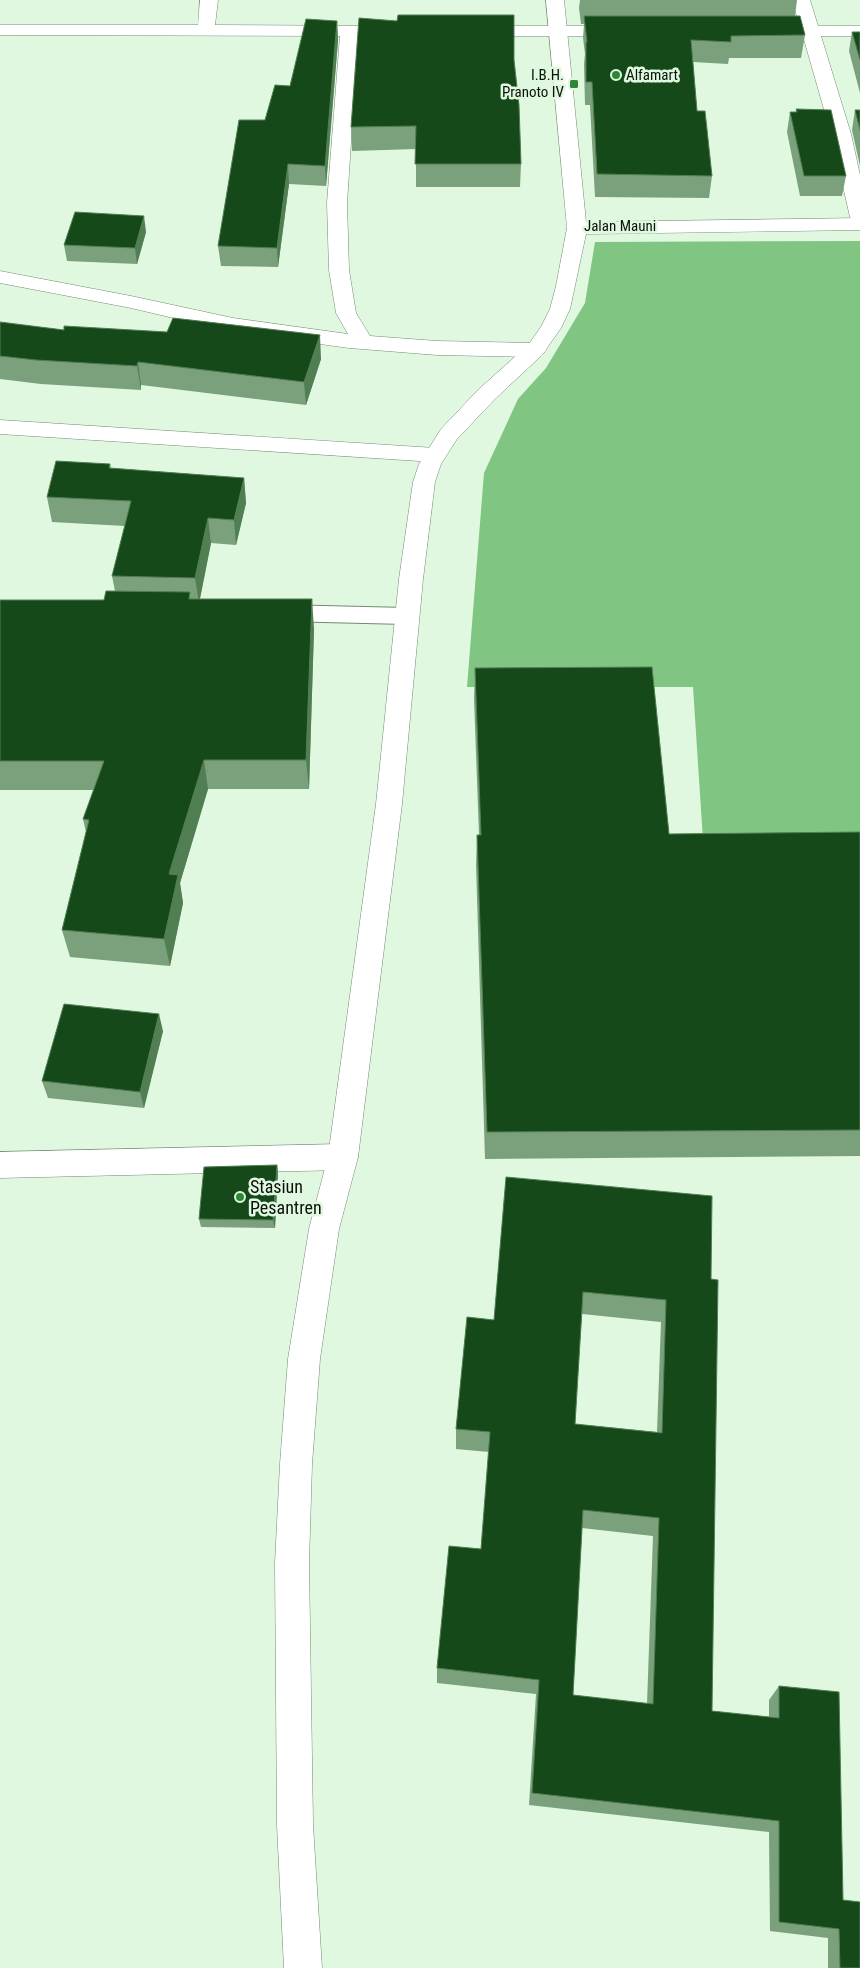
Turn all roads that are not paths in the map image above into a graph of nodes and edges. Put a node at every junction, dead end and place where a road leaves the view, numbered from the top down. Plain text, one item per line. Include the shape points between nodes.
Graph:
1 (209, 0) edge
2 (555, 0) edge
3 (801, 0) edge
4 (0, 30) edge
5 (206, 30) junction
6 (559, 30) junction
7 (349, 31) junction
8 (411, 31) edge
9 (458, 31) edge
10 (642, 31) edge
11 (752, 31) edge
12 (812, 31) junction
13 (860, 31) edge
14 (860, 217) edge
15 (860, 224) edge
16 (577, 228) junction
17 (0, 277) edge
18 (362, 341) junction
19 (535, 350) junction
20 (0, 427) edge
21 (435, 455) junction
22 (264, 613) edge
23 (407, 616) junction
24 (343, 1157) junction
25 (0, 1165) edge
26 (303, 1968) edge

1 - 5 street
2 - 6 street, Jalan Mauni
3 - 12 street
4 - 5 street
5 - 7 street
6 - 9 street
6 - 10 street
6 - 16 street, Jalan Mauni
7 - 8 street
7 - 18 street via 337,203 339,270 346,313
11 - 12 street
12 - 13 street
12 - 14 street
15 - 16 street, Jalan Mauni
16 - 19 street via 560,309
17 - 18 street via 233,325
18 - 19 street via 437,348
19 - 21 street via 486,394
20 - 21 street
21 - 23 street via 424,482
22 - 23 lane
23 - 24 street via 389,804
24 - 25 street
24 - 26 street via 324,1229 313,1294 296,1464 292,1563 295,1824

